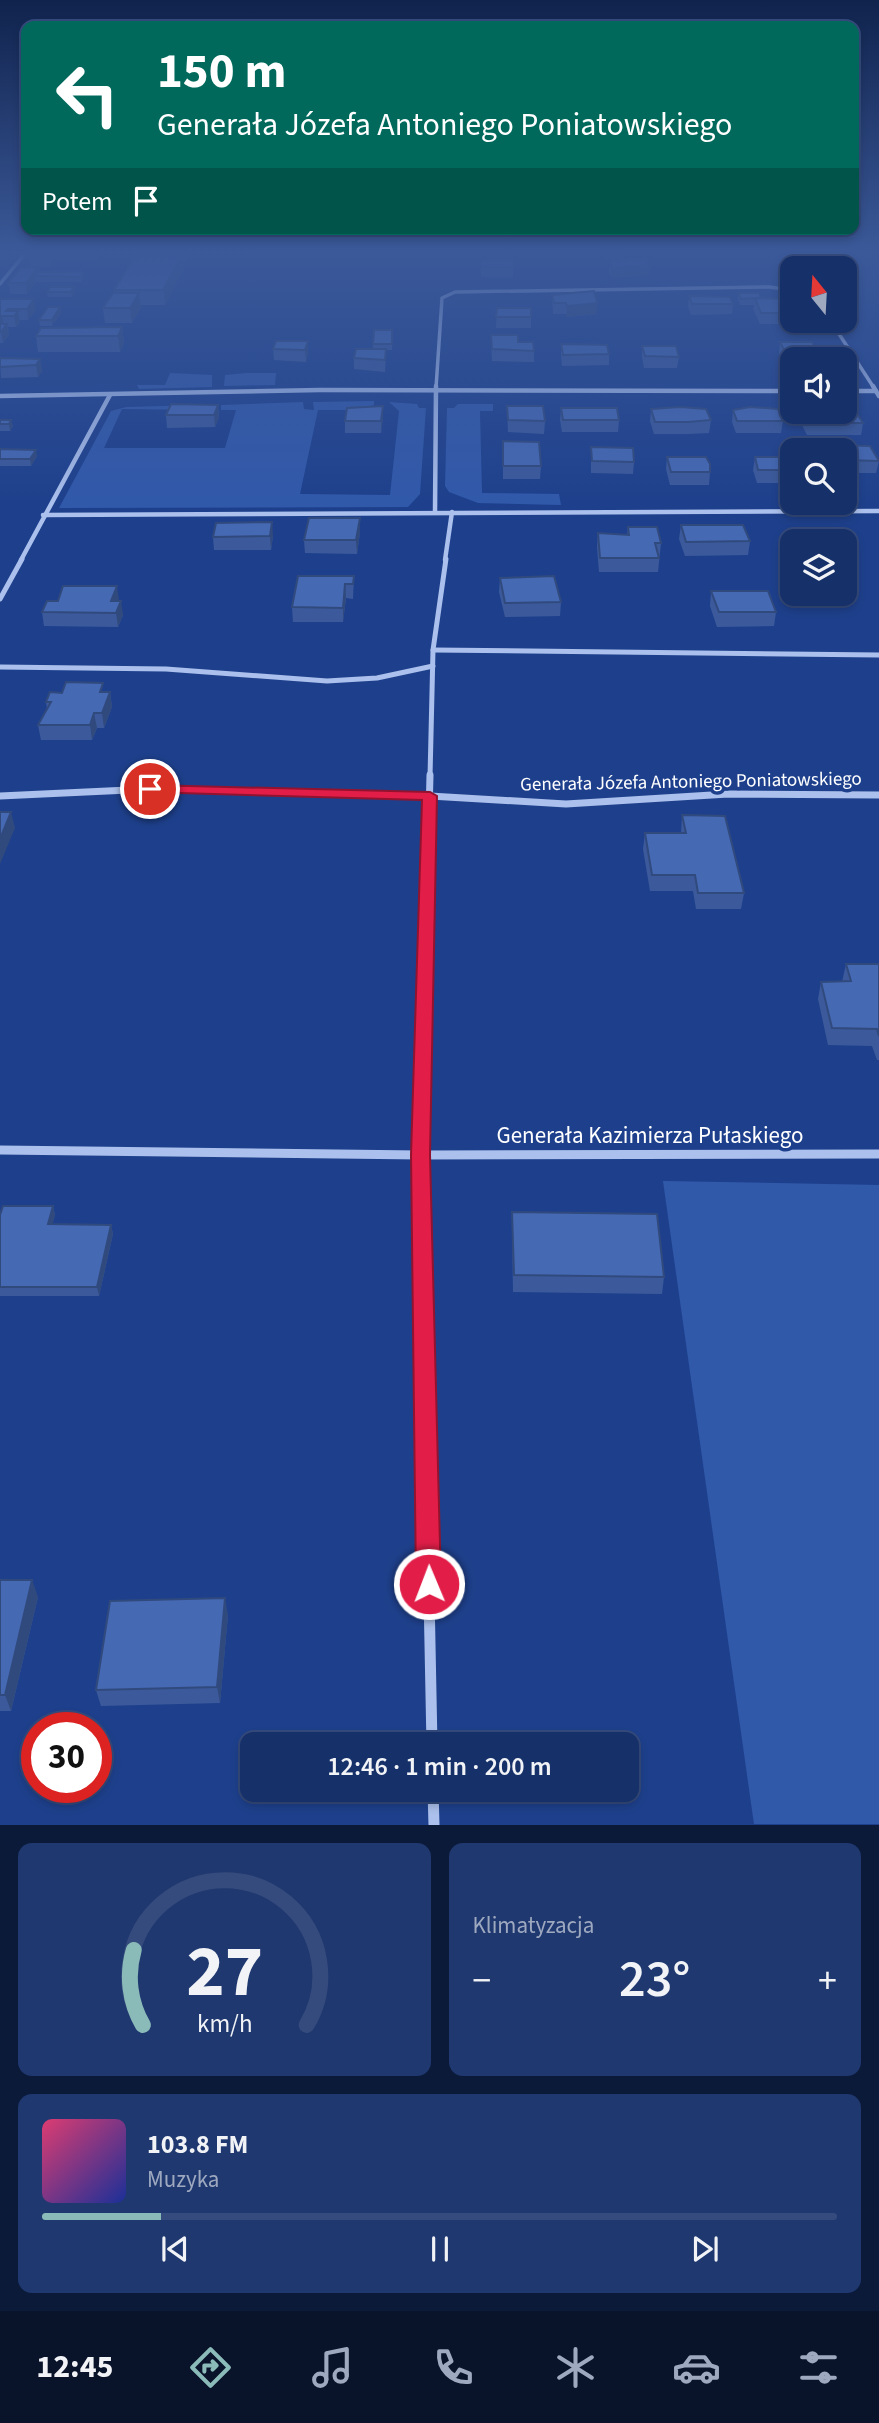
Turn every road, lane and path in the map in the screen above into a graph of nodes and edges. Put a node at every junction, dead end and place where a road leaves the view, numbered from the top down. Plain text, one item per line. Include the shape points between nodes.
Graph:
1 (439, 335) edge
2 (840, 335) edge
3 (437, 390) junction
4 (780, 391) edge
5 (857, 392) edge
6 (878, 393) edge
7 (110, 395) junction
8 (0, 396) edge
9 (879, 511) edge
10 (435, 512) junction
11 (452, 512) junction
12 (43, 515) junction
13 (0, 598) edge
14 (433, 650) junction
15 (879, 655) edge
16 (433, 666) junction
17 (0, 667) edge
18 (879, 795) edge
19 (0, 796) edge
20 (430, 796) junction
21 (0, 1150) edge
22 (879, 1154) edge
23 (420, 1155) junction
24 (432, 1732) edge
25 (433, 1802) edge
26 (434, 1825) edge

1 - 3 street
2 - 6 street
3 - 4 street
3 - 7 street
3 - 10 street
5 - 6 street
7 - 8 street
7 - 12 street
9 - 11 street
10 - 11 street
10 - 12 street
11 - 14 street
12 - 13 street
14 - 15 street
14 - 16 street
16 - 17 street via 377,678 327,681 166,669
16 - 20 street
18 - 20 street, Generała Józefa Antoniego Poniatowskiego via 728,794 566,803
19 - 20 street, Generała Józefa Antoniego Poniatowskiego via 150,789
20 - 23 street
21 - 23 street, Generała Kazimierza Pułaskiego
22 - 23 street, Generała Kazimierza Pułaskiego
23 - 24 street
25 - 26 street

